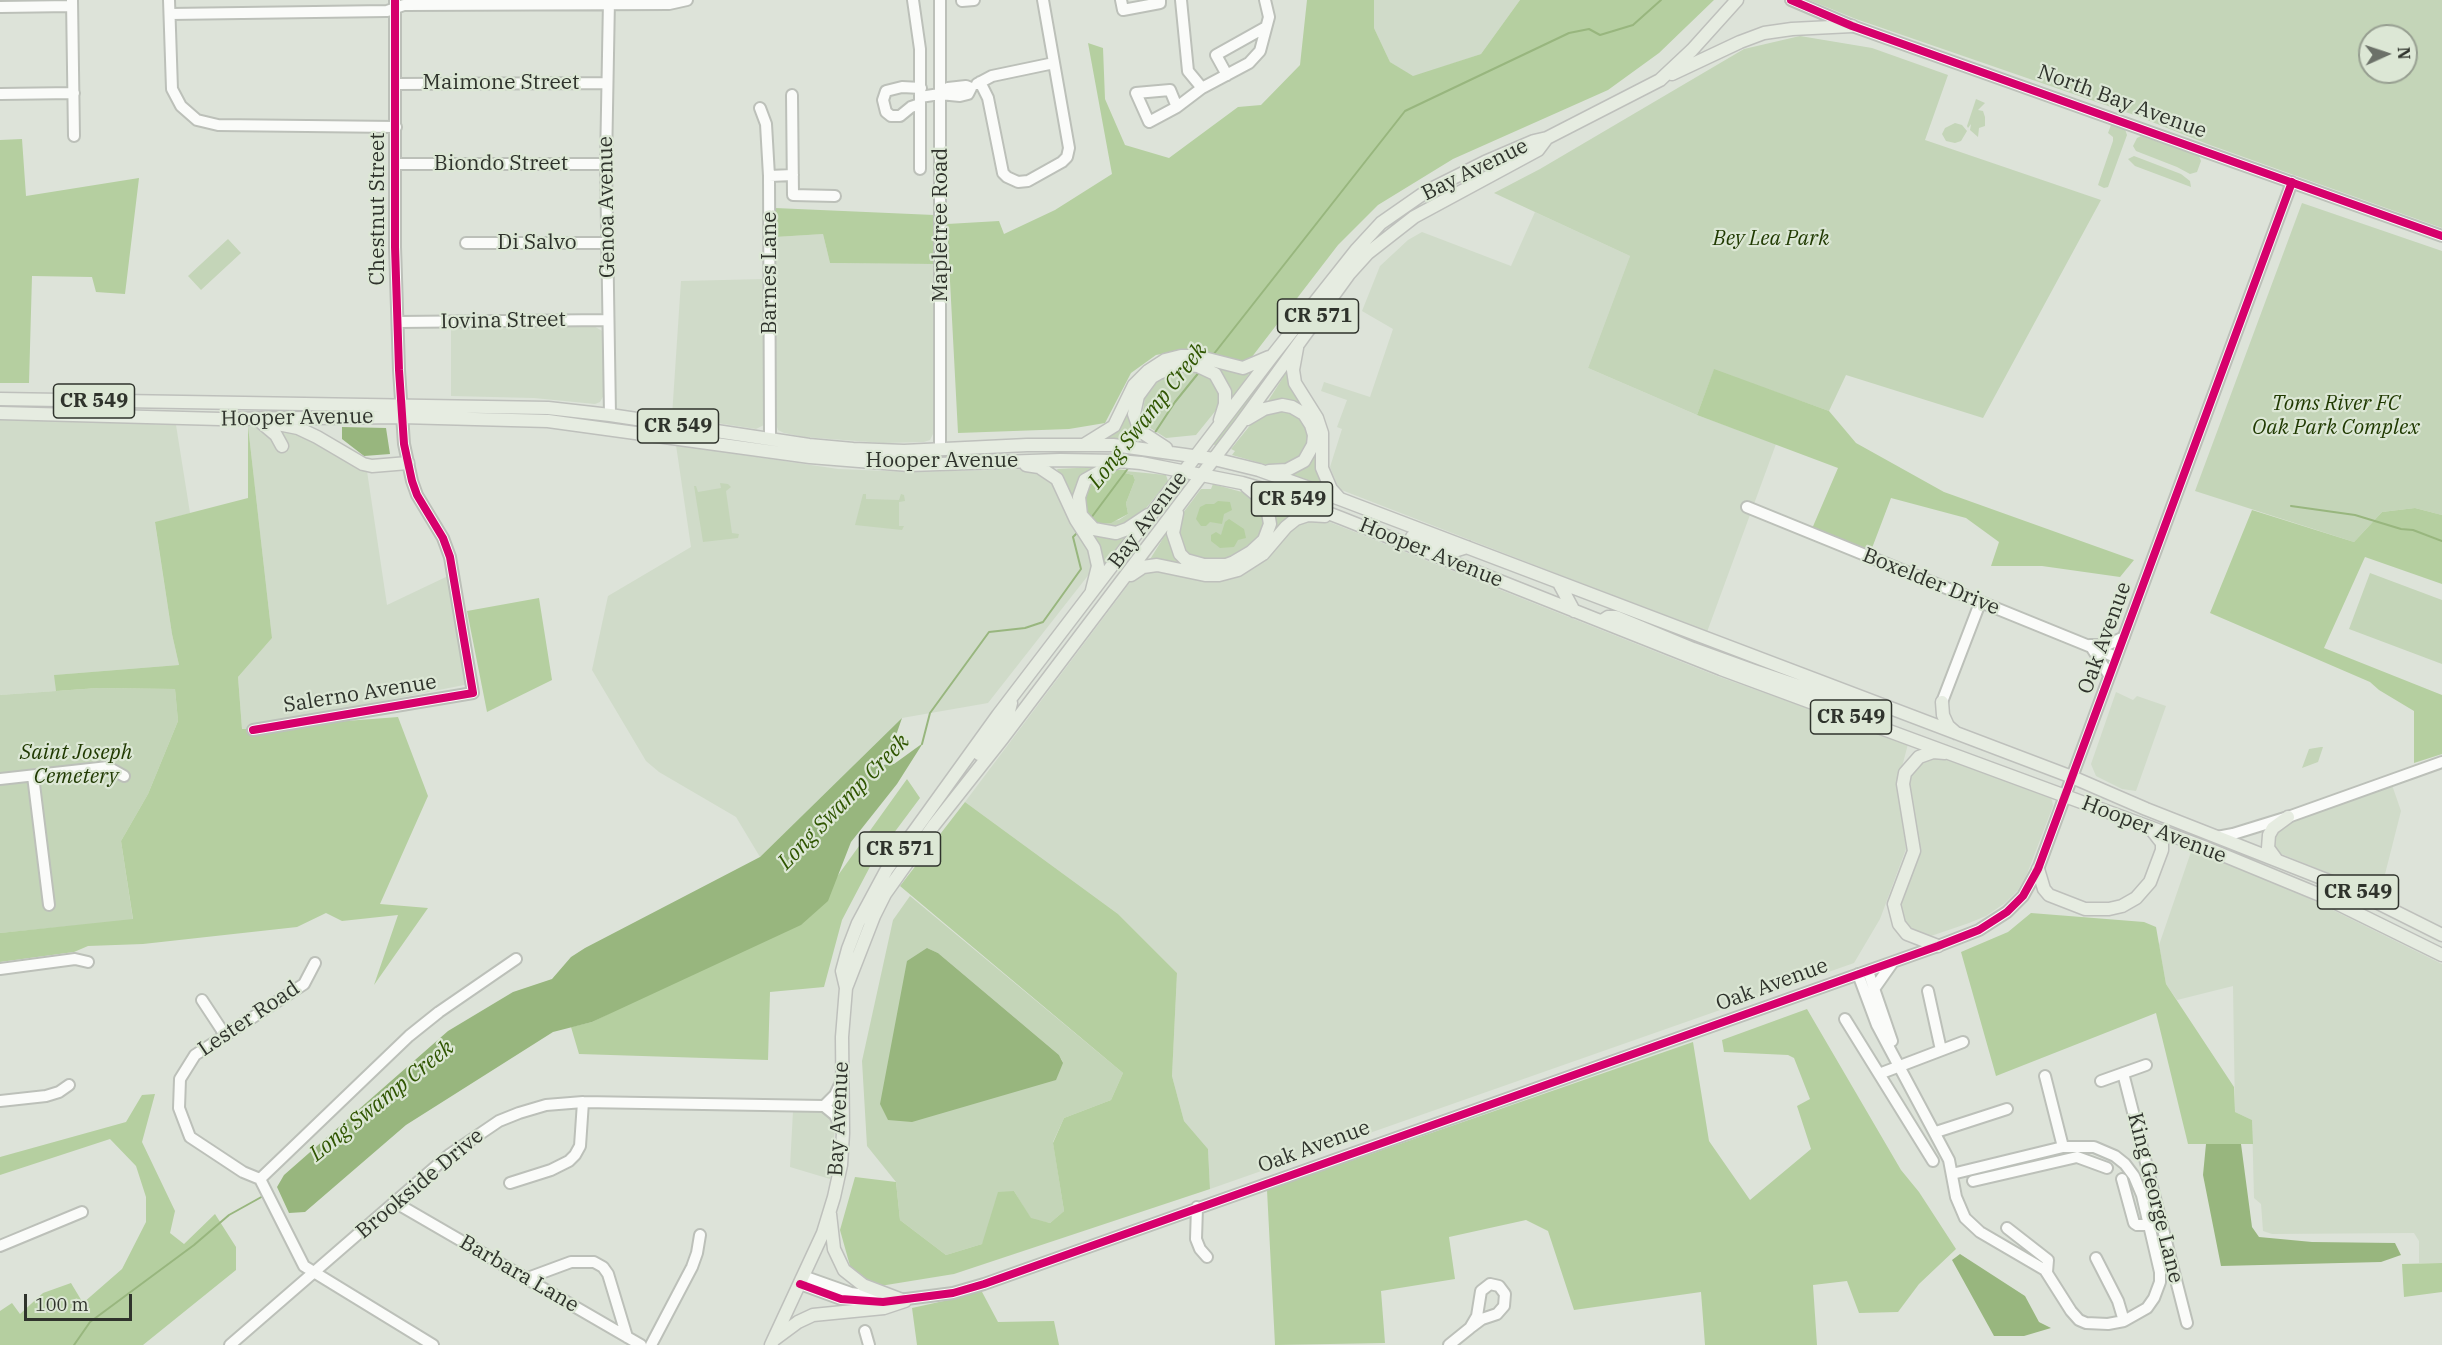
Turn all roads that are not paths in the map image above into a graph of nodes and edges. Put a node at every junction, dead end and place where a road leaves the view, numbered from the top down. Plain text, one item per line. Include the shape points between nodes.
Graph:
1 (169, 0) edge
2 (687, 0) edge
3 (913, 0) edge
4 (940, 0) edge
5 (974, 0) edge
6 (1043, 0) edge
7 (1121, 0) edge
8 (1160, 0) edge
9 (1181, 0) edge
10 (1264, 0) edge
11 (1737, 0) edge
12 (1791, 0) edge
13 (962, 1) edge
14 (609, 2) edge
15 (72, 3) edge
16 (395, 4) edge
17 (0, 7) edge
18 (170, 14) junction
19 (1852, 26) junction
20 (1266, 27) junction
21 (1054, 63) junction
22 (1227, 75) junction
23 (1660, 80) junction
24 (607, 83) junction
25 (396, 84) junction
26 (976, 85) junction
27 (1202, 88) junction
28 (74, 93) junction
29 (0, 94) edge
30 (940, 94) junction
31 (792, 95) dead end
32 (920, 96) junction
33 (1177, 107) dead end
34 (760, 108) dead end
35 (396, 127) junction
36 (74, 136) dead end
37 (1547, 138) junction
38 (395, 164) junction
39 (606, 164) junction
40 (920, 170) dead end
41 (793, 175) junction
42 (770, 176) junction
43 (2292, 182) junction
44 (835, 196) dead end
45 (2442, 236) edge
46 (466, 243) dead end
47 (608, 243) junction
48 (608, 320) junction
49 (398, 322) junction
50 (1297, 345) junction
51 (1273, 355) junction
52 (1206, 364) junction
53 (0, 399) edge
54 (130, 402) junction
55 (402, 411) junction
56 (0, 413) edge
57 (610, 415) junction
58 (229, 419) junction
59 (257, 419) junction
60 (1241, 423) junction
61 (1218, 427) junction
62 (770, 440) junction
63 (1147, 444) junction
64 (1084, 445) junction
65 (282, 447) dead end
66 (940, 450) junction
67 (1196, 456) junction
68 (1214, 459) junction
69 (1121, 461) junction
70 (1007, 462) junction
71 (408, 463) junction
72 (1259, 470) junction
73 (1184, 471) junction
74 (1202, 474) junction
75 (1242, 483) junction
76 (1340, 499) junction
77 (1180, 504) junction
78 (1747, 507) dead end
79 (1154, 511) junction
80 (1341, 518) junction
81 (1085, 526) junction
82 (1368, 529) junction
83 (1467, 548) junction
84 (1122, 580) junction
85 (1559, 583) junction
86 (1091, 594) junction
87 (1980, 603) junction
88 (1574, 611) junction
89 (1602, 621) junction
90 (2124, 637) junction
91 (2090, 645) junction
92 (2116, 657) junction
93 (2109, 675) junction
94 (473, 693) joint
95 (1034, 694) junction
96 (1011, 699) junction
97 (1942, 702) junction
98 (1885, 707) junction
99 (1008, 716) junction
100 (1910, 717) junction
101 (253, 730) dead end
102 (1956, 734) junction
103 (1954, 754) junction
104 (2442, 762) edge
105 (33, 776) junction
106 (124, 776) dead end
107 (2072, 777) junction
108 (0, 779) edge
109 (2066, 797) junction
110 (2288, 817) junction
111 (2150, 828) junction
112 (2217, 837) junction
113 (2277, 860) junction
114 (2038, 869) junction
115 (49, 905) dead end
116 (2442, 935) edge
117 (1938, 946) junction
118 (2442, 955) edge
119 (516, 959) dead end
120 (88, 962) dead end
121 (1893, 962) junction
122 (315, 963) dead end
123 (0, 969) edge
124 (1863, 972) junction
125 (846, 988) junction
126 (1874, 989) junction
127 (1928, 991) dead end
128 (202, 1000) dead end
129 (1845, 1019) dead end
130 (225, 1035) junction
131 (1963, 1042) dead end
132 (1941, 1050) junction
133 (2146, 1065) dead end
134 (1900, 1067) junction
135 (2123, 1073) junction
136 (1880, 1074) junction
137 (2045, 1076) dead end
138 (843, 1078) junction
139 (2101, 1081) dead end
140 (69, 1084) dead end
141 (0, 1101) edge
142 (583, 1102) junction
143 (824, 1106) junction
144 (2007, 1109) dead end
145 (1936, 1132) junction
146 (843, 1133) junction
147 (2063, 1147) junction
148 (2021, 1156) junction
149 (1934, 1161) dead end
150 (2146, 1162) junction
151 (2027, 1168) junction
152 (2107, 1168) dead end
153 (2128, 1169) junction
154 (1952, 1174) junction
155 (2122, 1179) dead end
156 (1972, 1181) dead end
157 (510, 1183) dead end
158 (265, 1188) junction
159 (396, 1203) junction
160 (1197, 1207) junction
161 (82, 1212) dead end
162 (830, 1212) junction
163 (2150, 1225) junction
164 (2007, 1228) dead end
165 (700, 1235) dead end
166 (0, 1246) edge
167 (1207, 1257) dead end
168 (2096, 1258) dead end
169 (2047, 1272) junction
170 (314, 1273) junction
171 (525, 1279) junction
172 (801, 1280) junction
173 (906, 1301) junction
174 (2124, 1321) junction
175 (2187, 1323) dead end
176 (1470, 1328) dead end
177 (865, 1330) dead end
178 (627, 1337) junction
179 (772, 1343) edge
180 (231, 1345) edge
181 (433, 1345) edge
182 (641, 1345) edge
183 (651, 1345) edge
184 (869, 1345) edge
185 (1449, 1345) edge

1 - 18 street
2 - 14 street via 669,4
3 - 32 street via 920,49
4 - 30 street, Mapletree Road
5 - 13 street
6 - 21 street
7 - 8 street via 1123,10
9 - 27 street via 1188,71
10 - 20 street via 1269,17
11 - 23 main road, Bay Avenue / CR 571
12 - 19 street, North Bay Avenue
14 - 16 street
14 - 24 street, Genoa Avenue
15 - 17 street
15 - 28 street
16 - 18 street via 387,11
16 - 25 street, Chestnut Street
18 - 35 street via 172,89 181,106 196,120 218,125
19 - 23 main road via 1764,33
19 - 43 street, North Bay Avenue
20 - 22 street via 1255,59
20 - 22 street via 1216,55
21 - 26 street via 992,76
21 - 26 street via 1069,148 1062,162 1028,181 1012,180 1003,173 988,98
22 - 27 street
23 - 37 main road, Bay Avenue / CR 571
24 - 25 street, Maimone Street
24 - 39 street, Genoa Avenue
25 - 35 street, Chestnut Street
26 - 30 street via 960,96
27 - 33 street
28 - 29 street
28 - 36 street
30 - 32 street
30 - 66 street, Mapletree Road
31 - 41 street
32 - 40 street
34 - 42 street, Barnes Lane via 766,124
35 - 38 street, Chestnut Street
37 - 50 main road, Bay Avenue / CR 571 via 1538,150 1445,199 1392,233 1349,274
37 - 51 main road, Bay Avenue / CR 571 via 1437,186 1381,223
38 - 39 street, Biondo Street
38 - 49 street, Chestnut Street
39 - 47 street, Genoa Avenue
41 - 42 street
41 - 44 street via 793,195
42 - 62 street, Barnes Lane
43 - 45 street, North Bay Avenue
43 - 90 street, Oak Avenue
46 - 47 street, Di Salvo
47 - 48 street, Genoa Avenue
48 - 49 street, Iovina Street
48 - 57 street, Genoa Avenue
49 - 55 street, Chestnut Street
50 - 60 main road, Bay Avenue / CR 571
50 - 76 main road via 1294,383 1317,418 1322,433 1322,468
51 - 52 main road via 1243,369
51 - 61 main road, Bay Avenue / CR 571
52 - 61 main road via 1225,392
52 - 63 main road via 1177,366 1152,377 1146,384 1134,414
52 - 64 main road via 1181,356 1155,365 1134,385 1114,426
53 - 54 main road, Hooper Avenue / CR 549
54 - 55 main road, Hooper Avenue / CR 549
54 - 58 main road via 217,412
55 - 57 main road, Hooper Avenue / CR 549 via 548,408
55 - 59 main road, Hooper Avenue / CR 549
55 - 70 main road, Hooper Avenue / CR 549 via 548,421 810,457 909,465
55 - 71 street, Chestnut Street
56 - 58 main road, Hooper Avenue / CR 549
57 - 62 main road, Hooper Avenue / CR 549
58 - 59 main road, Hooper Avenue / CR 549
59 - 65 main road via 276,435
59 - 71 main road via 298,428 363,464
60 - 68 main road, Bay Avenue / CR 571
60 - 72 main road via 1264,409 1282,405 1304,414 1311,425 1313,445 1304,461 1287,470
61 - 67 main road, Bay Avenue / CR 571
62 - 66 main road, Hooper Avenue / CR 549 via 853,449
63 - 64 main road, Hooper Avenue / CR 549
63 - 67 main road, Hooper Avenue / CR 549
64 - 66 main road, Hooper Avenue / CR 549
67 - 68 main road, Hooper Avenue / CR 549
67 - 73 main road, Bay Avenue / CR 571
68 - 72 main road, Hooper Avenue / CR 549
68 - 74 main road, Bay Avenue / CR 571
69 - 70 main road, Hooper Avenue / CR 549
69 - 73 main road, Hooper Avenue / CR 549
69 - 81 main road via 1081,486 1079,508
70 - 81 main road via 1039,467 1054,476
71 - 94 street, Chestnut Street via 417,495 450,556
72 - 76 main road, Hooper Avenue / CR 549
73 - 74 main road, Hooper Avenue / CR 549
73 - 79 main road, Bay Avenue / CR 571
74 - 75 main road, Hooper Avenue / CR 549
74 - 77 main road, Bay Avenue / CR 571
75 - 77 main road via 1267,507 1270,524 1264,540 1234,562 1204,565 1180,554 1173,533
75 - 80 main road, Hooper Avenue / CR 549
76 - 83 main road, Hooper Avenue / CR 549
77 - 84 main road, Bay Avenue / CR 571
78 - 87 street, Boxelder Drive
79 - 81 main road via 1122,531
79 - 86 main road, Bay Avenue / CR 571
79 - 95 main road via 1124,564 1038,678
80 - 82 main road, Hooper Avenue / CR 549
80 - 84 main road via 1308,515 1296,519 1263,554 1238,570 1205,575 1157,565 1143,567
81 - 86 main road via 1098,556
82 - 83 main road via 1382,526 1447,550
82 - 88 main road, Hooper Avenue / CR 549
83 - 85 main road, Hooper Avenue / CR 549
84 - 95 main road, Bay Avenue / CR 571
85 - 88 main road
85 - 98 main road, Hooper Avenue / CR 549
86 - 96 main road, Bay Avenue / CR 571
87 - 91 street, Boxelder Drive
87 - 97 street
88 - 89 main road, Hooper Avenue / CR 549
89 - 98 main road via 1616,617 1693,649 1826,695
89 - 103 main road, Hooper Avenue / CR 549
90 - 91 street via 2107,645
90 - 92 street, Oak Avenue
91 - 92 street, Boxelder Drive
91 - 93 street
92 - 93 street, Oak Avenue
93 - 107 street, Oak Avenue
94 - 101 street, Salerno Avenue
95 - 96 main road via 1019,702
95 - 99 main road, Bay Avenue / CR 571
96 - 99 main road
97 - 100 main road via 1934,711
97 - 102 main road via 1943,715
98 - 100 main road, Hooper Avenue / CR 549
99 - 125 main road, Bay Avenue / CR 571 via 948,795 934,825 885,894
99 - 125 main road, Bay Avenue / CR 571 via 887,869 848,950 842,971
100 - 102 main road, Hooper Avenue / CR 549
102 - 107 main road, Hooper Avenue / CR 549
103 - 109 main road, Hooper Avenue / CR 549
103 - 117 main road via 1933,752 1919,757 1905,773 1903,784 1914,851 1897,895 1895,914 1907,934
104 - 110 street
105 - 106 street via 108,767
105 - 108 street
105 - 115 street
107 - 109 street, Oak Avenue
107 - 112 main road, Hooper Avenue / CR 549
109 - 111 main road, Hooper Avenue / CR 549
109 - 114 street, Oak Avenue
110 - 112 street
110 - 113 main road via 2269,835 2268,848
111 - 114 main road via 2162,843 2162,850 2150,882 2136,898 2122,906 2085,909 2049,895
111 - 118 main road, Hooper Avenue / CR 549 via 2320,895
112 - 113 main road, Hooper Avenue / CR 549
113 - 116 main road, Hooper Avenue / CR 549 via 2362,894
114 - 117 street, Oak Avenue via 2028,889 2007,912 1979,930
117 - 121 street, Oak Avenue
119 - 158 street via 409,1036
120 - 123 street via 75,960
121 - 124 street, Oak Avenue
121 - 126 street
122 - 130 street, Lester Road via 304,984
124 - 126 street
124 - 134 street via 1877,1025
124 - 160 street, Oak Avenue
125 - 138 main road, Bay Avenue / CR 571
126 - 134 street
127 - 132 street
128 - 130 street
129 - 136 street
130 - 158 street, Lester Road via 195,1055 180,1079 179,1108 190,1137
131 - 132 street
132 - 134 street
133 - 135 street
134 - 136 street
134 - 145 street
135 - 139 street
135 - 150 street, King George Lane
136 - 149 street
137 - 147 street
138 - 143 street
138 - 146 main road, Bay Avenue / CR 571
140 - 141 street via 46,1096
142 - 143 street, Brookside Drive
142 - 157 street via 580,1146 575,1155 551,1170
142 - 159 street, Brookside Drive via 546,1105 499,1121 449,1155
143 - 146 street via 835,1115
144 - 145 street
145 - 154 street
146 - 162 main road, Bay Avenue / CR 571 via 841,1165
147 - 148 street
147 - 153 street via 2103,1150
148 - 151 street
148 - 154 street
150 - 153 street
150 - 175 street, King George Lane
151 - 152 street via 2077,1157
151 - 156 street
153 - 163 street via 2142,1195
154 - 169 street via 1965,1218 1980,1232
155 - 163 street via 2134,1223
158 - 170 street via 304,1266
159 - 170 street, Brookside Drive
159 - 171 street, Barbara Lane
160 - 167 street via 1196,1239
160 - 173 street, Oak Avenue via 984,1284
161 - 166 street
162 - 172 main road, Bay Avenue / CR 571
162 - 173 main road via 834,1249 844,1270 863,1285
163 - 174 street via 2160,1282 2147,1308
164 - 169 street via 2048,1260
165 - 183 street via 692,1267
168 - 174 street
169 - 174 street via 2079,1320 2097,1325
170 - 180 street, Brookside Drive
170 - 181 street
171 - 178 street, Barbara Lane
171 - 178 street via 571,1262 594,1262 603,1267
172 - 173 street, Oak Avenue via 841,1299
172 - 179 main road, Bay Avenue / CR 571
173 - 179 main road via 884,1308 813,1315
176 - 185 street
177 - 184 street
178 - 182 street, Barbara Lane

